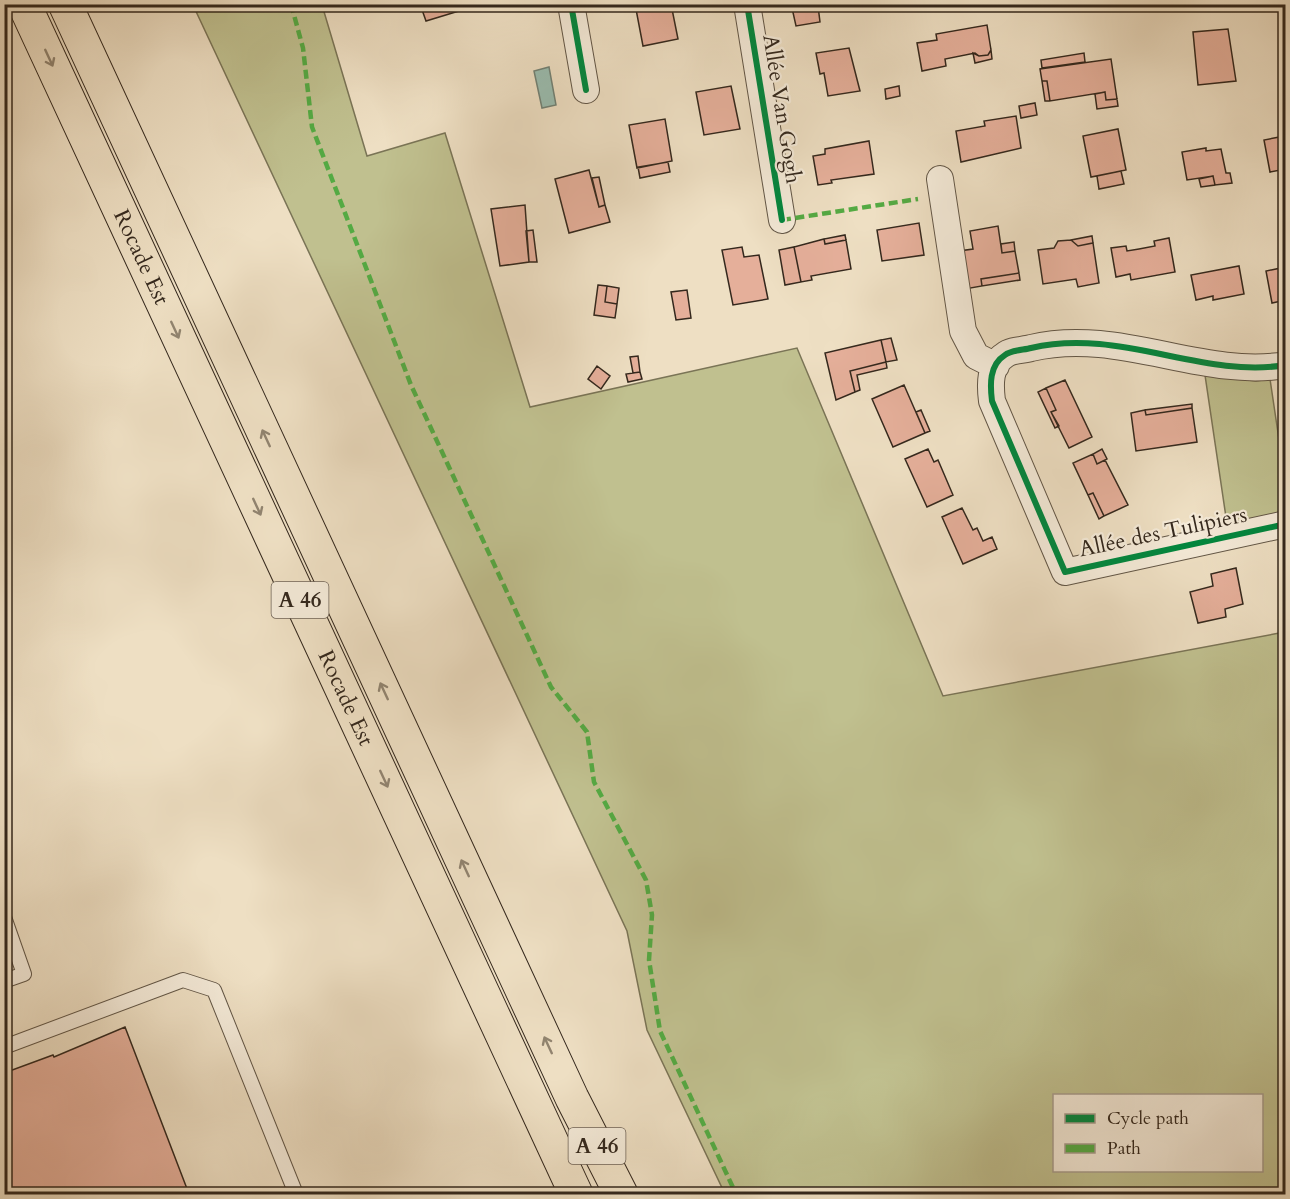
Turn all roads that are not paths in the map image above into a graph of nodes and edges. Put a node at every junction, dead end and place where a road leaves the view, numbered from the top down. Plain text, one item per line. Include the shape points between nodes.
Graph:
1 (24, 4) edge
2 (65, 4) edge
3 (570, 4) edge
4 (747, 4) edge
5 (586, 90) dead end
6 (940, 179) dead end
7 (782, 220) dead end
8 (1286, 365) edge
9 (996, 366) junction
10 (1286, 524) edge
11 (4, 917) edge
12 (4, 981) edge
13 (4, 1047) edge
14 (296, 1194) edge
15 (576, 1194) edge
16 (621, 1194) edge

1 -> 15 highway, Rocade Est / A 46
16 -> 2 highway, Rocade Est / A 46 via 572,1098
3 - 5 street
4 - 7 street, Allée Van Gogh
6 - 9 street via 963,331 976,356
8 - 9 street via 1258,370 1101,344 1047,344 1005,354
9 - 10 street, Allée des Tulipiers via 990,382 992,401 1065,572
11 - 12 lane via 24,974
13 - 14 lane via 183,980 214,990

